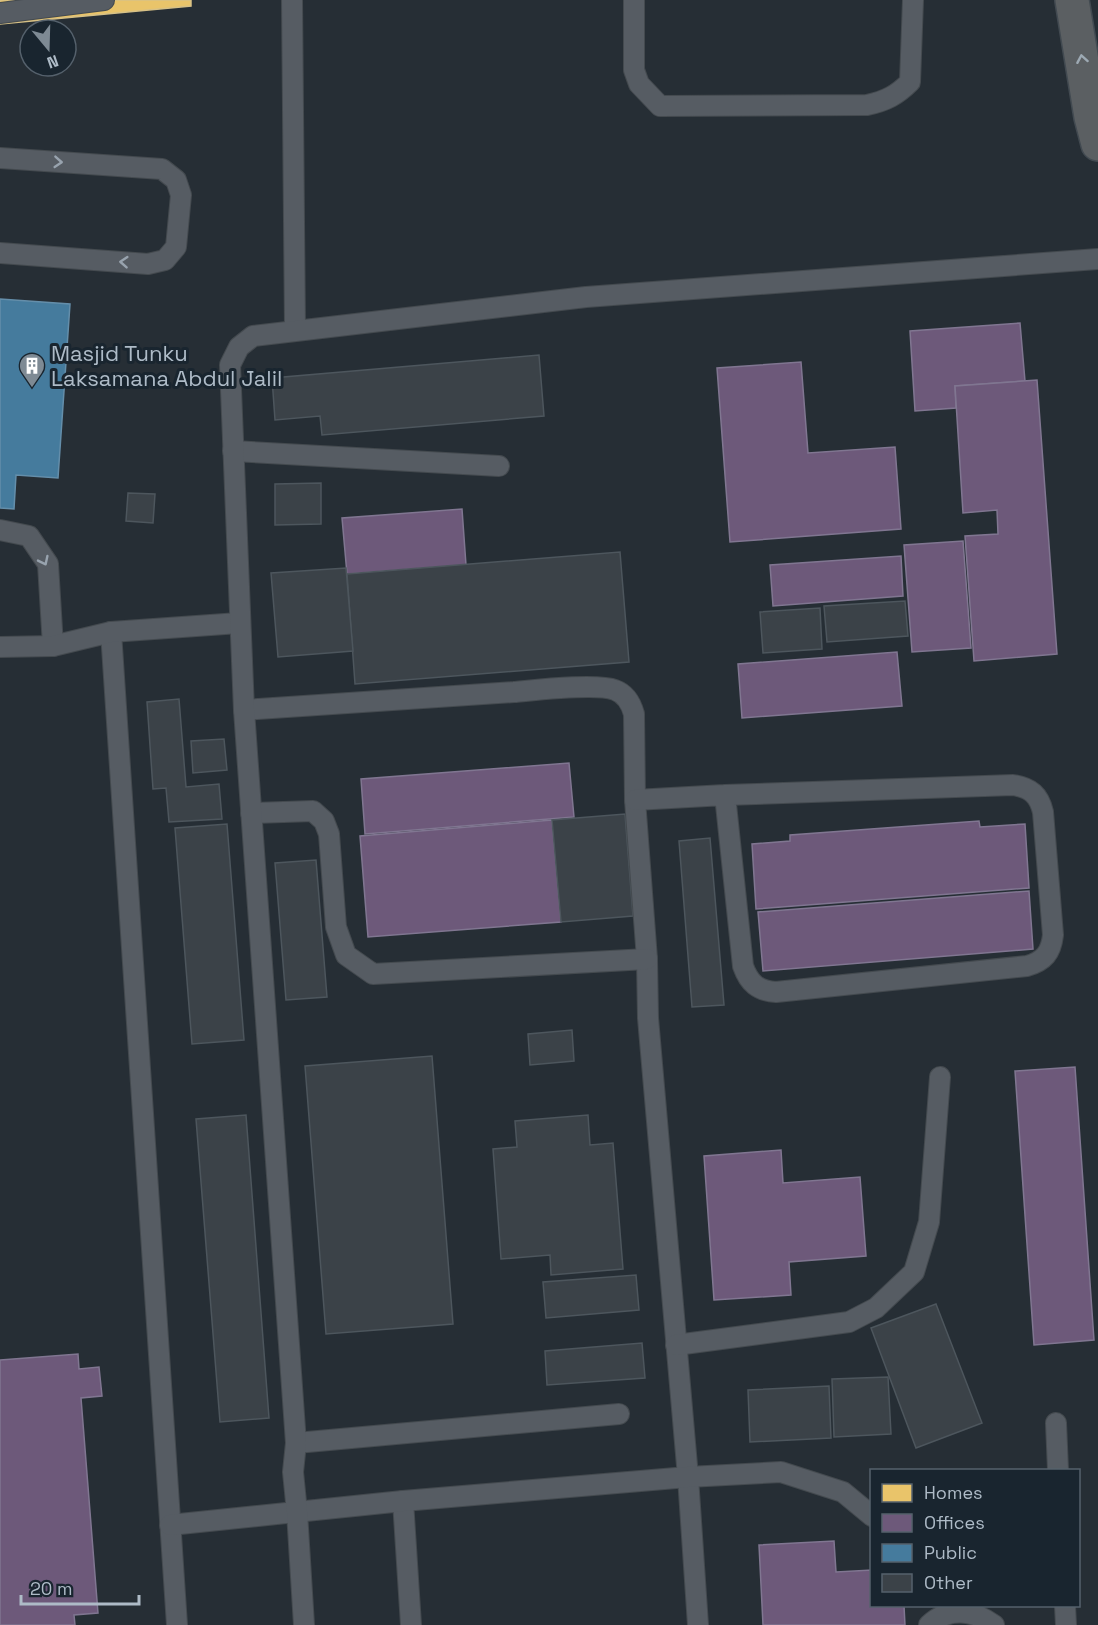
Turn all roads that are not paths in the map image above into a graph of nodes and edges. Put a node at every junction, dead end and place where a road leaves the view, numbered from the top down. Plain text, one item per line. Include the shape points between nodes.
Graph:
1 (104, 0) edge
2 (292, 0) edge
3 (634, 0) edge
4 (913, 0) edge
5 (1071, 6) edge
6 (0, 13) edge
7 (1098, 144) edge
8 (0, 158) edge
9 (0, 253) edge
10 (1098, 259) edge
11 (295, 330) junction
12 (233, 451) junction
13 (499, 466) dead end
14 (0, 530) edge
15 (239, 623) junction
16 (111, 632) junction
17 (53, 646) junction
18 (0, 647) edge
19 (244, 710) junction
20 (725, 795) junction
21 (635, 800) junction
22 (251, 813) junction
23 (647, 959) junction
24 (940, 1077) dead end
25 (676, 1345) junction
26 (619, 1414) dead end
27 (1056, 1423) dead end
28 (296, 1443) junction
29 (1058, 1469) edge
30 (688, 1477) junction
31 (403, 1501) junction
32 (297, 1512) junction
33 (870, 1514) edge
34 (170, 1525) junction
35 (1065, 1607) edge
36 (949, 1609) edge
37 (177, 1625) edge
38 (304, 1625) edge
39 (411, 1625) edge
40 (698, 1625) edge
41 (929, 1625) edge
42 (994, 1625) edge
43 (1066, 1625) edge

1 - 6 lane
2 - 11 lane
3 - 4 lane via 634,70 639,84 660,106 882,102 910,82
7 -> 5 highway
8 -> 9 lane via 162,170 176,180 181,195 176,247 165,260 148,264
10 - 11 lane via 586,297
11 - 12 lane via 253,336 240,347 230,365
12 - 13 lane
12 - 15 lane
14 -> 17 lane via 29,536 48,564
15 - 16 lane
15 - 19 lane
16 - 17 lane
16 - 34 lane
17 - 18 lane
19 - 21 lane via 548,689 615,689 631,703 634,714
19 - 22 lane
20 - 20 lane via 1024,787 1034,793 1043,812 1052,946 1038,963 1027,966 776,992 754,986 743,966
20 - 21 lane
21 - 23 lane
22 - 23 lane via 313,811 324,821 329,834 336,927 346,955 374,974
22 - 28 lane
23 - 25 lane via 648,1018
24 - 25 lane via 929,1222 914,1272 876,1308 849,1322
25 - 30 lane
26 - 28 lane
27 - 29 lane
28 - 32 lane via 293,1472
30 - 31 lane
30 - 33 lane via 781,1472 843,1492
30 - 40 lane
31 - 32 lane
31 - 39 lane
32 - 34 lane
32 - 38 lane
34 - 37 lane
35 - 43 lane
36 - 41 lane
36 - 42 lane via 974,1614

